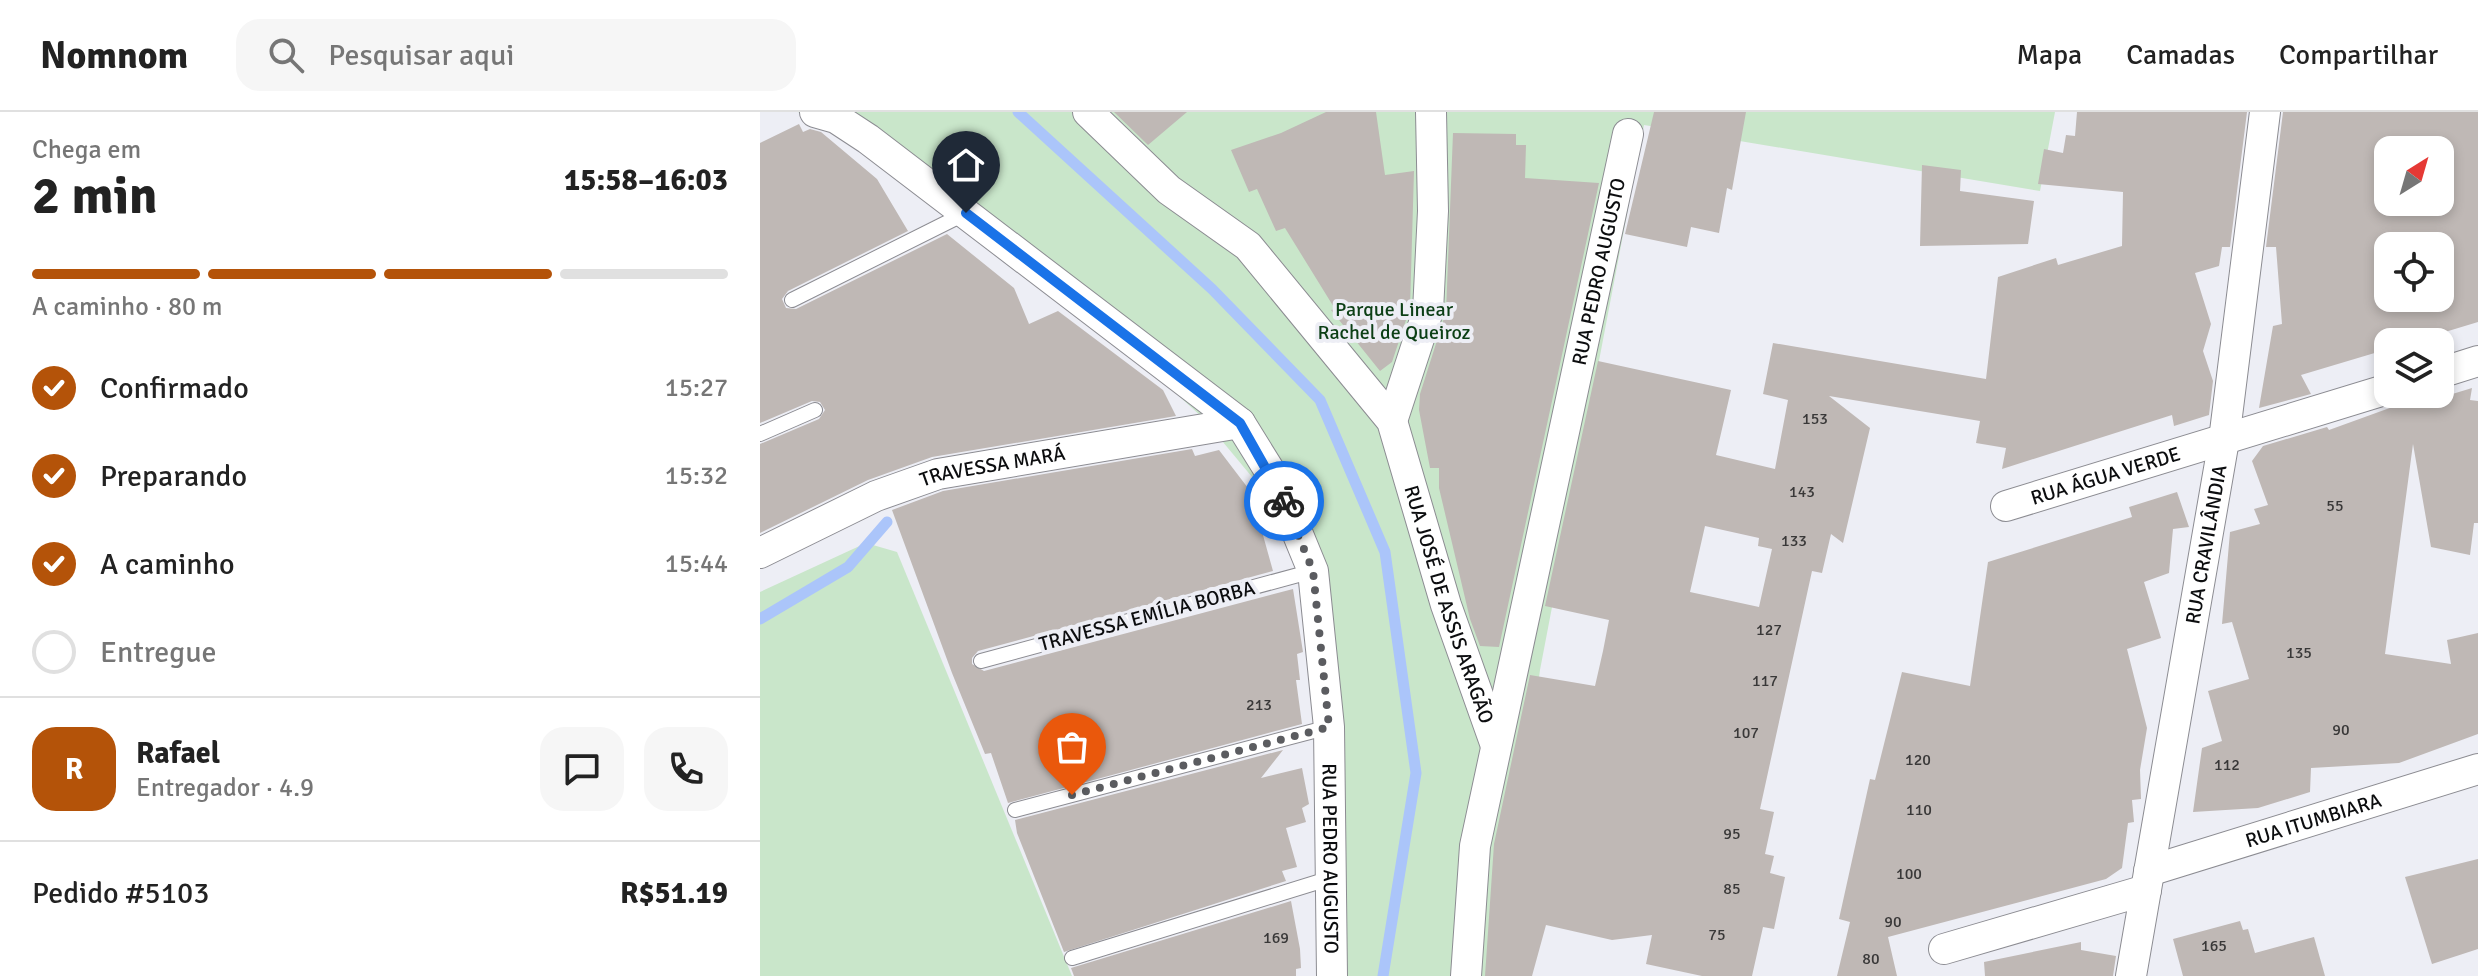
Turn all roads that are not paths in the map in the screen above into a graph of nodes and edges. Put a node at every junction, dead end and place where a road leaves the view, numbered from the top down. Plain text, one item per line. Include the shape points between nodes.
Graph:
1 (815, 112) edge
2 (1088, 112) edge
3 (1431, 112) edge
4 (2265, 112) edge
5 (1628, 134) dead end
6 (966, 213) junction
7 (792, 300) dead end
8 (2478, 361) edge
9 (2454, 369) edge
10 (2374, 393) edge
11 (815, 410) dead end
12 (1392, 421) junction
13 (1240, 423) junction
14 (760, 434) edge
15 (2224, 440) junction
16 (2006, 506) dead end
17 (760, 553) edge
18 (1313, 571) junction
19 (981, 661) dead end
20 (1329, 727) junction
21 (1495, 744) junction
22 (2478, 769) edge
23 (1015, 810) dead end
24 (1334, 877) junction
25 (2148, 881) junction
26 (1944, 949) dead end
27 (1072, 958) dead end
28 (1332, 976) edge
29 (1466, 976) edge
30 (2131, 976) edge

1 - 6 street, RUA PEDRO AUGUSTO via 836,118 868,139
2 - 12 street, RUA JOSÉ DE ASSIS ARAGÃO via 1169,190 1248,246
3 - 12 street via 1428,311
4 - 15 street, RUA CRAVILÂNDIA
5 - 21 street, RUA PEDRO AUGUSTO
6 - 7 lane
6 - 13 street, RUA PEDRO AUGUSTO
8 - 9 street
10 - 15 street, RUA ÁGUA VERDE
11 - 14 lane
12 - 21 street, RUA JOSÉ DE ASSIS ARAGÃO via 1446,605
13 - 17 street, TRAVESSA MARÁ via 938,474 876,496
13 - 18 street, RUA PEDRO AUGUSTO via 1276,481
15 - 16 street, RUA ÁGUA VERDE
15 - 25 street, RUA CRAVILÂNDIA
18 - 19 lane, TRAVESSA EMÍLIA BORBA
18 - 20 street, RUA PEDRO AUGUSTO
20 - 23 lane
20 - 24 street, RUA PEDRO AUGUSTO
21 - 29 street, RUA PEDRO AUGUSTO via 1475,846
22 - 25 street, RUA ITUMBIARA
24 - 27 lane
24 - 28 street, RUA PEDRO AUGUSTO
25 - 26 street, RUA ITUMBIARA
25 - 30 street, RUA CRAVILÂNDIA

